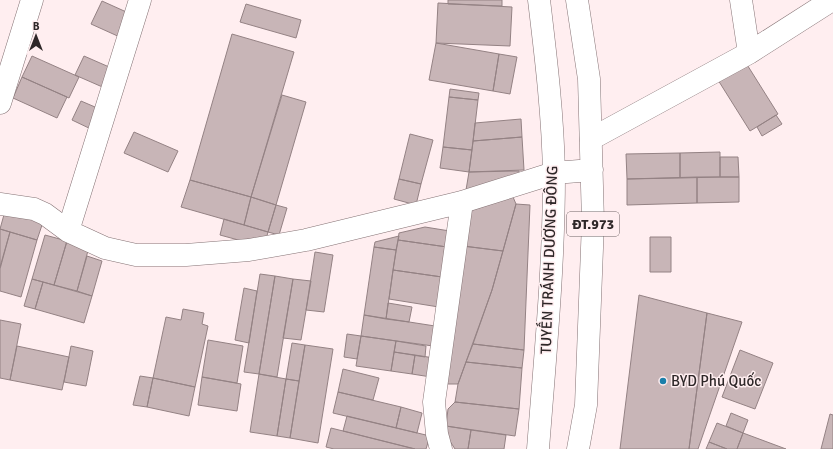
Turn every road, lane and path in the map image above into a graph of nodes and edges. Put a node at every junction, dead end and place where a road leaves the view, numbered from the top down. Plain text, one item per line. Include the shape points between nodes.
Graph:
1 (32, 0) edge
2 (140, 0) edge
3 (539, 0) edge
4 (577, 0) edge
5 (741, 0) edge
6 (832, 0) edge
7 (750, 52) junction
8 (0, 103) edge
9 (591, 139) junction
10 (592, 170) junction
11 (554, 173) junction
12 (462, 202) junction
13 (0, 204) edge
14 (68, 231) junction
15 (441, 449) edge
16 (538, 449) edge
17 (578, 449) edge

1 - 8 street
2 - 14 street
3 - 11 street, TUYẾN TRÁNH DƯƠNG ĐÔNG / ĐT.973 via 549,86
4 - 9 street, ĐT.973 via 589,79
5 - 7 street
6 - 7 street
7 - 9 street
9 - 10 street, ĐT.973
10 - 11 street
10 - 17 street, ĐT.973 via 594,222 586,405
11 - 12 street
11 - 16 street, TUYẾN TRÁNH DƯƠNG ĐÔNG / ĐT.973 via 548,316
12 - 14 street via 306,240 249,250 186,256 136,255 105,248
12 - 15 street via 434,402
13 - 14 street via 34,208

